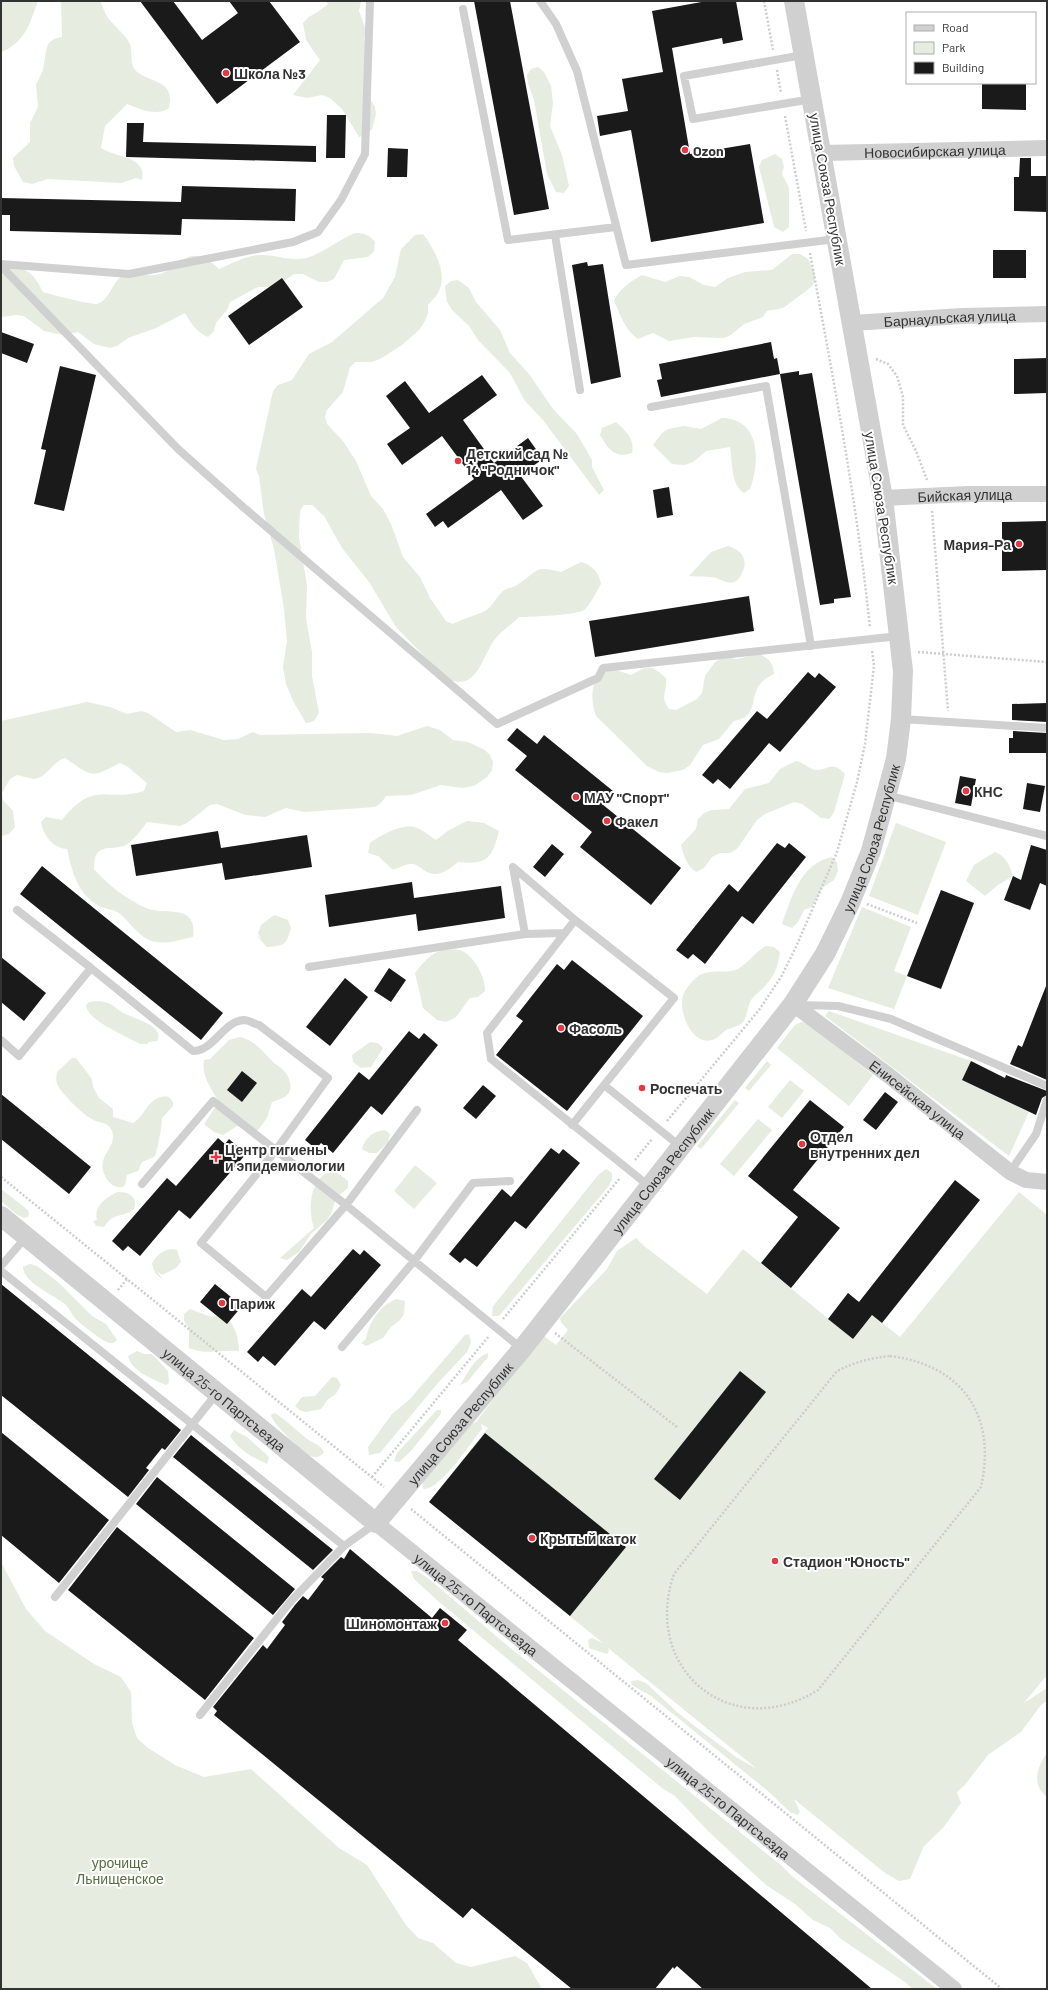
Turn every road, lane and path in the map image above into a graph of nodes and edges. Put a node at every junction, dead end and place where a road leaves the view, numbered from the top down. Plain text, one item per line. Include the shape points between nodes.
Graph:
1 (370, 1) edge
2 (540, 1) edge
3 (764, 1) edge
4 (794, 1) edge
5 (463, 9) dead end
6 (804, 55) junction
7 (775, 61) junction
8 (812, 99) junction
9 (783, 104) junction
10 (1047, 148) edge
11 (822, 153) junction
12 (616, 227) junction
13 (555, 236) junction
14 (837, 239) junction
15 (809, 244) junction
16 (1, 265) edge
17 (1047, 314) edge
18 (852, 323) junction
19 (876, 359) dead end
20 (580, 390) dead end
21 (651, 407) dead end
22 (1047, 494) edge
23 (930, 495) junction
24 (883, 498) junction
25 (871, 639) junction
26 (901, 643) junction
27 (811, 646) junction
28 (943, 654) junction
29 (1047, 662) edge
30 (901, 719) junction
31 (948, 722) junction
32 (1047, 728) edge
33 (886, 795) junction
34 (1047, 836) edge
35 (852, 898) junction
36 (17, 910) dead end
37 (575, 920) junction
38 (917, 923) dead end
39 (565, 933) junction
40 (525, 934) junction
41 (309, 967) dead end
42 (91, 968) junction
43 (793, 1004) junction
44 (1, 1040) edge
45 (604, 1085) junction
46 (1047, 1086) edge
47 (1047, 1100) edge
48 (417, 1110) dead end
49 (572, 1125) junction
50 (660, 1130) junction
51 (682, 1147) junction
52 (276, 1150) junction
53 (628, 1169) junction
54 (1010, 1172) junction
55 (1, 1177) edge
56 (510, 1181) dead end
57 (1047, 1182) edge
58 (142, 1184) dead end
59 (649, 1186) junction
60 (346, 1205) junction
61 (1, 1216) edge
62 (26, 1237) junction
63 (414, 1261) junction
64 (1, 1266) edge
65 (1, 1271) edge
66 (496, 1328) junction
67 (555, 1333) dead end
68 (342, 1347) dead end
69 (522, 1348) junction
70 (837, 1371) joint
71 (217, 1393) junction
72 (192, 1424) junction
73 (677, 1427) dead end
74 (372, 1477) junction
75 (398, 1498) junction
76 (376, 1524) junction
77 (344, 1546) junction
78 (54, 1597) dead end
79 (200, 1715) dead end
80 (954, 1989) edge
81 (1002, 1989) edge

1 - 16 lane via 365,154 341,200 318,232 293,242 129,274
2 - 12 lane via 556,24 577,71
3 - 7 path
4 - 6 street, улица Союза Республик
5 - 13 lane via 508,240
6 - 7 lane
6 - 8 street, улица Союза Республик
7 - 9 path
7 - 9 lane via 684,76 693,119
8 - 9 lane
8 - 11 street, улица Союза Республик
9 - 15 path
10 - 11 street, Новосибирская улица
11 - 14 street, улица Союза Республик
12 - 13 lane
12 - 15 lane via 626,265
13 - 20 lane
14 - 15 lane
14 - 18 street, улица Союза Республик
15 - 25 path via 863,566
16 - 27 lane via 178,449 497,724 598,678 603,668
17 - 18 street, Барнаульская улица
18 - 24 street, улица Союза Республик
19 - 23 path via 888,364 897,376 903,396 903,425 916,451
21 - 27 lane via 766,386
22 - 23 street, Бийская улица
23 - 24 street, Бийская улица
23 - 28 path
24 - 26 street, улица Союза Республик
25 - 26 lane
25 - 27 lane
25 - 50 path via 874,666 865,744 857,782 836,852 796,947 781,977 759,1010
26 - 28 path
26 - 30 street, улица Союза Республик
28 - 29 path
28 - 31 path
30 - 31 lane
30 - 33 street, улица Союза Республик via 896,759
31 - 32 lane
33 - 34 lane
33 - 35 street, улица Союза Республик via 871,851
35 - 38 path
35 - 43 street, улица Союза Республик via 825,954
36 - 42 lane
37 - 39 lane
37 - 40 lane via 513,867
37 - 45 lane via 674,998
39 - 40 lane
39 - 49 lane via 487,1033 491,1059
40 - 41 lane
42 - 44 lane via 19,1056
42 - 52 lane via 194,1051 204,1049 232,1024 246,1020 264,1029 328,1078
43 - 46 lane via 838,1006 891,1019
43 - 51 street, улица Союза Республик
43 - 54 street, Енисейская улица via 888,1075
45 - 49 lane
45 - 50 lane
47 - 54 lane via 1036,1134
48 - 60 lane
49 - 53 lane
50 - 51 lane
50 - 53 path
51 - 59 street, улица Союза Республик
52 - 58 lane via 213,1101
52 - 60 lane
52 - 60 lane via 201,1243 266,1297
53 - 59 lane
53 - 66 path
54 - 57 street, Енисейская улица via 1026,1180
55 - 74 path
56 - 63 lane via 473,1183
59 - 69 street, улица Союза Республик
60 - 63 lane
61 - 62 street, улица 25-го Партсъезда
62 - 64 lane
62 - 71 street, улица 25-го Партсъезда
63 - 66 lane
63 - 68 lane
65 - 72 lane
66 - 69 lane
66 - 74 path
67 - 73 path
69 - 75 street, улица Союза Республик
70 - 70 path via 854,1363 890,1356 926,1364 957,1384 969,1398 983,1432 986,1451 981,1487 818,1690 803,1700 786,1706 750,1709 733,1705 701,1688 688,1676 678,1661 666,1627 668,1592 674,1574
71 - 72 lane
71 - 76 street, улица 25-го Партсъезда
72 - 77 lane
72 - 78 lane
74 - 75 path
75 - 76 street, улица Союза Республик
75 - 81 path
76 - 77 lane
76 - 80 street, улица 25-го Партсъезда
77 - 79 lane via 291,1601

